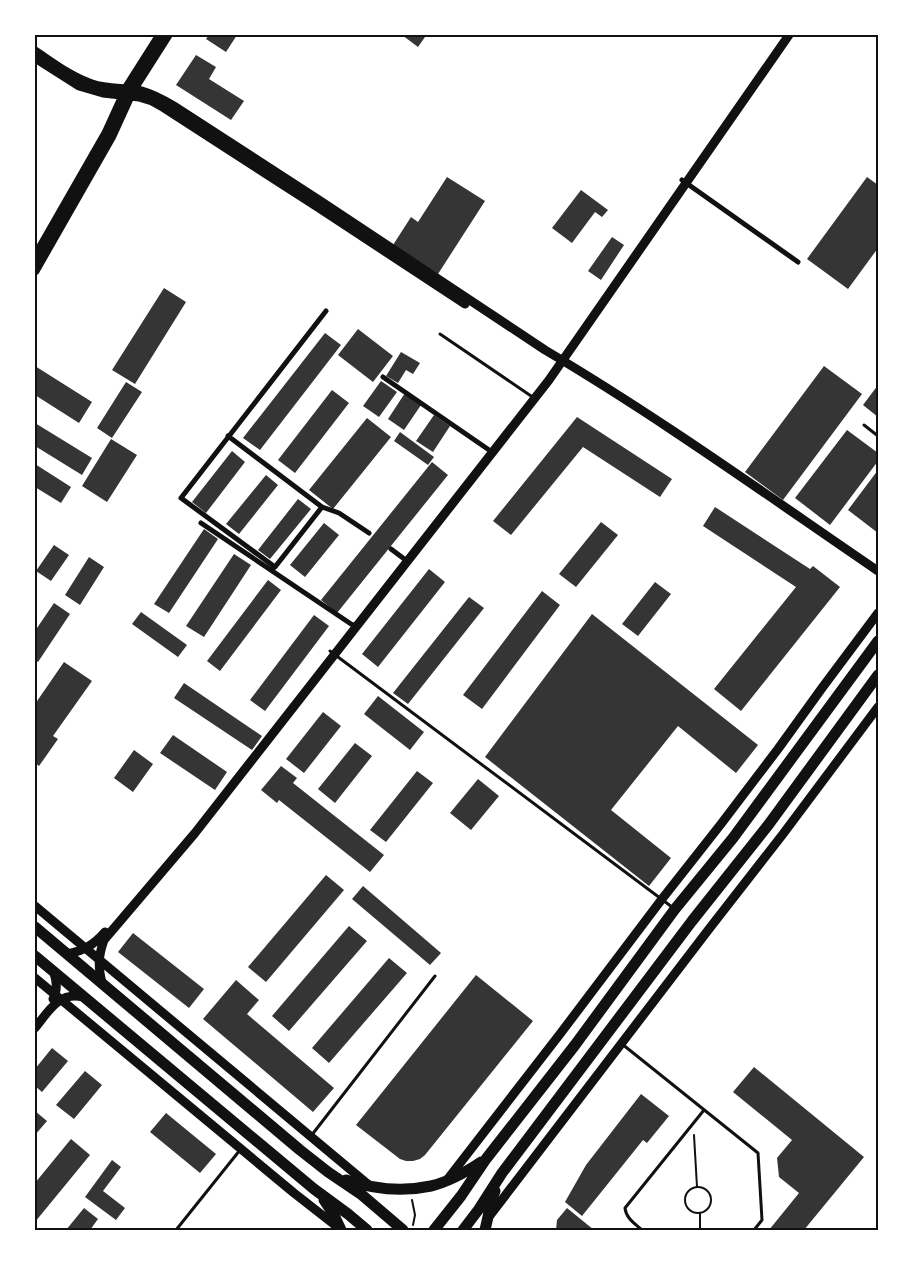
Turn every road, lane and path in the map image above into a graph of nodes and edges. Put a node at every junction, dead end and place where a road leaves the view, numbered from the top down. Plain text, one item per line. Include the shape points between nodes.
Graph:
1 (160, 35) edge
2 (168, 35) edge
3 (783, 35) edge
4 (789, 35) edge
5 (35, 51) edge
6 (35, 58) edge
7 (128, 93) junction
8 (684, 181) junction
9 (35, 257) edge
10 (798, 262) dead end
11 (35, 271) edge
12 (326, 311) dead end
13 (440, 334) dead end
14 (559, 362) junction
15 (383, 377) dead end
16 (532, 397) junction
17 (864, 425) dead end
18 (228, 436) junction
19 (878, 436) edge
20 (490, 451) junction
21 (322, 507) junction
22 (201, 524) dead end
23 (369, 533) dead end
24 (391, 549) dead end
25 (405, 560) junction
26 (878, 571) edge
27 (878, 578) edge
28 (878, 613) edge
29 (353, 625) junction
30 (878, 641) edge
31 (332, 653) junction
32 (878, 675) edge
33 (878, 707) edge
34 (662, 899) junction
35 (35, 906) edge
36 (676, 909) junction
37 (35, 927) edge
38 (86, 949) junction
39 (67, 954) junction
40 (35, 956) edge
41 (99, 960) junction
42 (54, 973) junction
43 (435, 976) dead end
44 (35, 978) edge
45 (102, 983) junction
46 (58, 997) junction
47 (84, 997) junction
48 (35, 1021) edge
49 (35, 1028) edge
50 (622, 1044) junction
51 (704, 1110) junction
52 (693, 1122) junction
53 (311, 1137) junction
54 (240, 1149) junction
55 (486, 1159) junction
56 (328, 1172) junction
57 (502, 1173) junction
58 (447, 1180) junction
59 (370, 1186) junction
60 (697, 1187) junction
61 (411, 1188) junction
62 (314, 1189) junction
63 (700, 1213) junction
64 (486, 1225) edge
65 (176, 1230) edge
66 (341, 1230) edge
67 (367, 1230) edge
68 (403, 1230) edge
69 (410, 1230) edge
70 (434, 1230) edge
71 (463, 1230) edge
72 (642, 1230) edge
73 (700, 1230) edge
74 (754, 1230) edge

1 - 7 street
2 - 7 street
3 - 8 street
4 - 8 street
5 - 7 street via 82,80
6 - 7 street via 78,86 102,93
7 - 9 street
7 - 11 street via 112,136
7 - 14 street via 141,91 174,106
8 - 10 street
8 - 14 street
12 - 18 street
13 - 16 lane
14 - 16 street
14 - 26 street via 682,438
14 - 27 street
15 - 20 street
16 - 20 street
17 - 19 lane
18 - 21 street
18 - 21 street via 181,498 275,567
20 - 25 street
21 - 23 street via 339,513
22 - 29 street
24 - 25 street
25 - 29 street
28 - 34 street via 773,757
29 - 31 street
30 - 36 main road via 733,838
31 - 34 lane
31 - 38 street via 191,829 101,937
31 - 41 street via 195,832 104,940
32 - 57 main road via 769,824
33 - 50 street
34 - 36 lane
34 - 58 street
35 - 38 street
36 - 55 main road
37 - 39 main road
38 - 39 street
38 - 41 street
39 - 45 main road
40 - 42 main road
41 - 45 street
41 - 53 street
42 - 46 street
42 - 47 main road
43 - 53 lane
44 - 46 street
45 - 56 main road
46 - 47 street
46 - 48 street
46 - 49 street
46 - 54 street
47 - 62 main road
50 - 51 lane
50 - 64 street
51 - 52 lane
51 - 74 lane via 758,1154 762,1220
52 - 60 path
52 - 72 lane via 626,1208 630,1220
53 - 59 street
54 - 65 lane
54 - 66 street
55 - 58 main road
55 - 70 main road
56 - 59 main road via 347,1181
56 - 68 main road via 362,1195
57 - 64 main road
57 - 71 main road
58 - 61 main road via 432,1186
59 - 61 main road
60 - 63 path via 711,1196 710,1205
60 - 63 path via 687,1193 686,1202 689,1209
61 - 69 path via 415,1216
62 - 66 main road
62 - 67 main road
63 - 73 path

